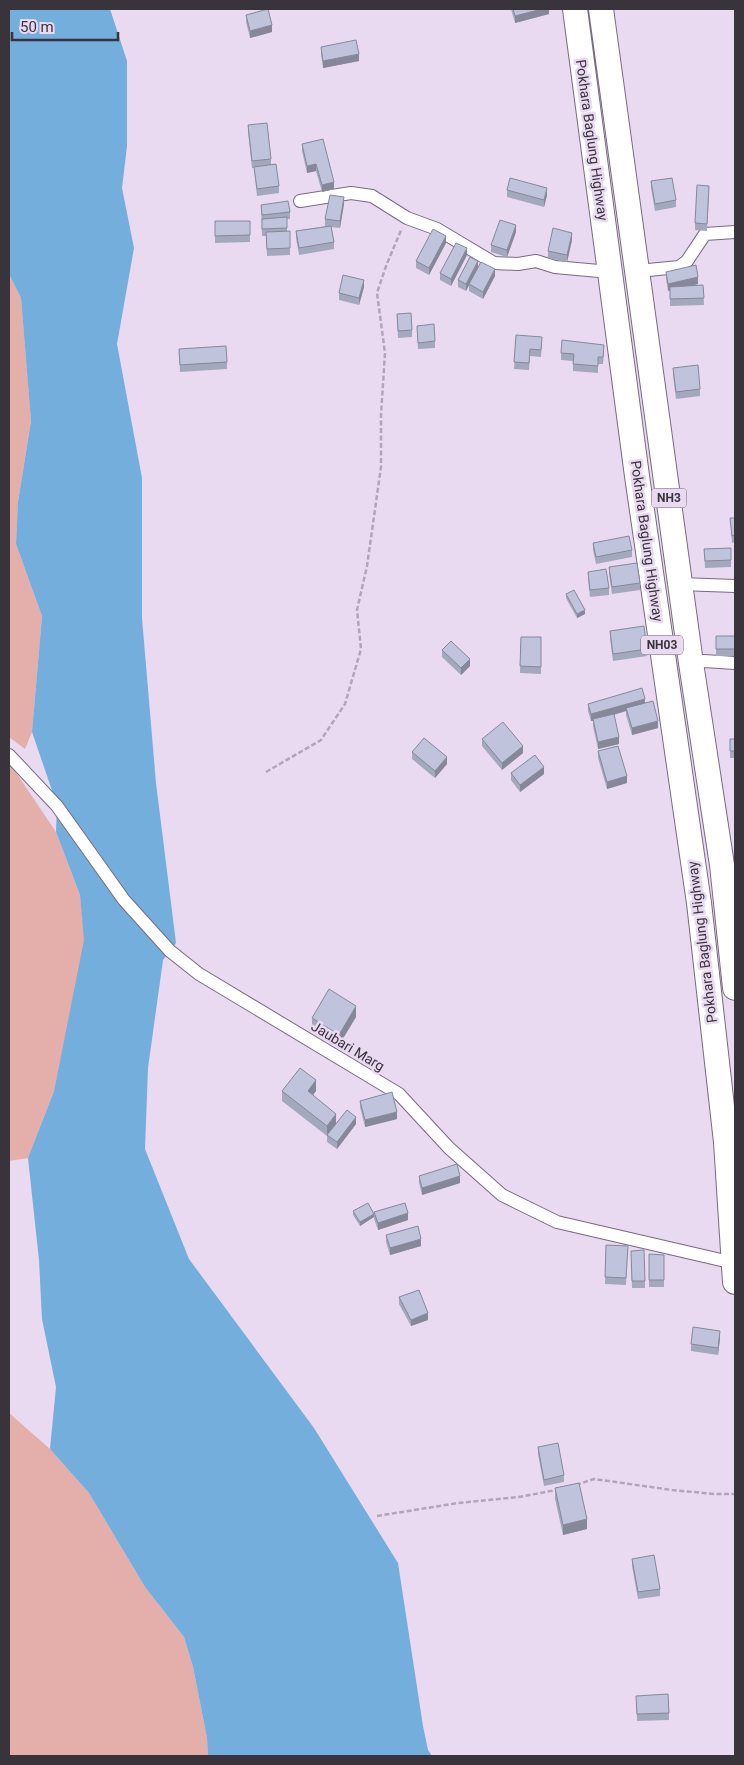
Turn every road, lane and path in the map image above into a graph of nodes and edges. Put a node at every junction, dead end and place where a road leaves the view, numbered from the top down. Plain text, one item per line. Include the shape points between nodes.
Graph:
1 (575, 9) edge
2 (601, 9) edge
3 (300, 201) dead end
4 (407, 218) junction
5 (735, 232) edge
6 (638, 271) junction
7 (610, 272) junction
8 (680, 584) junction
9 (735, 586) edge
10 (691, 663) junction
11 (735, 663) edge
12 (9, 754) edge
13 (266, 772) dead end
14 (735, 988) edge
15 (735, 1273) edge
16 (572, 1486) edge
17 (564, 1488) edge
18 (735, 1494) edge
19 (377, 1516) dead end

1 - 7 highway, Pokhara Baglung Highway / NH03
2 - 6 highway, Pokhara Baglung Highway / NH3
3 - 4 street via 351,193 372,196
4 - 7 street via 437,229 494,263 536,261
4 - 13 path via 377,293 385,353 381,468 367,566 357,610 361,649 346,704 321,740
5 - 6 street via 705,234 687,261 679,267
6 - 8 highway, Pokhara Baglung Highway / NH3
7 - 15 highway, Pokhara Baglung Highway / NH03 via 699,903 726,1142
8 - 9 street
8 - 10 highway, Pokhara Baglung Highway / NH3
10 - 11 street
10 - 14 highway, Pokhara Baglung Highway / NH3 via 722,865
12 - 15 street, Jaubari Marg via 57,806 124,900 170,950 199,974 399,1094 448,1148 502,1195 558,1222
16 - 18 path via 594,1479 672,1490
17 - 19 path

